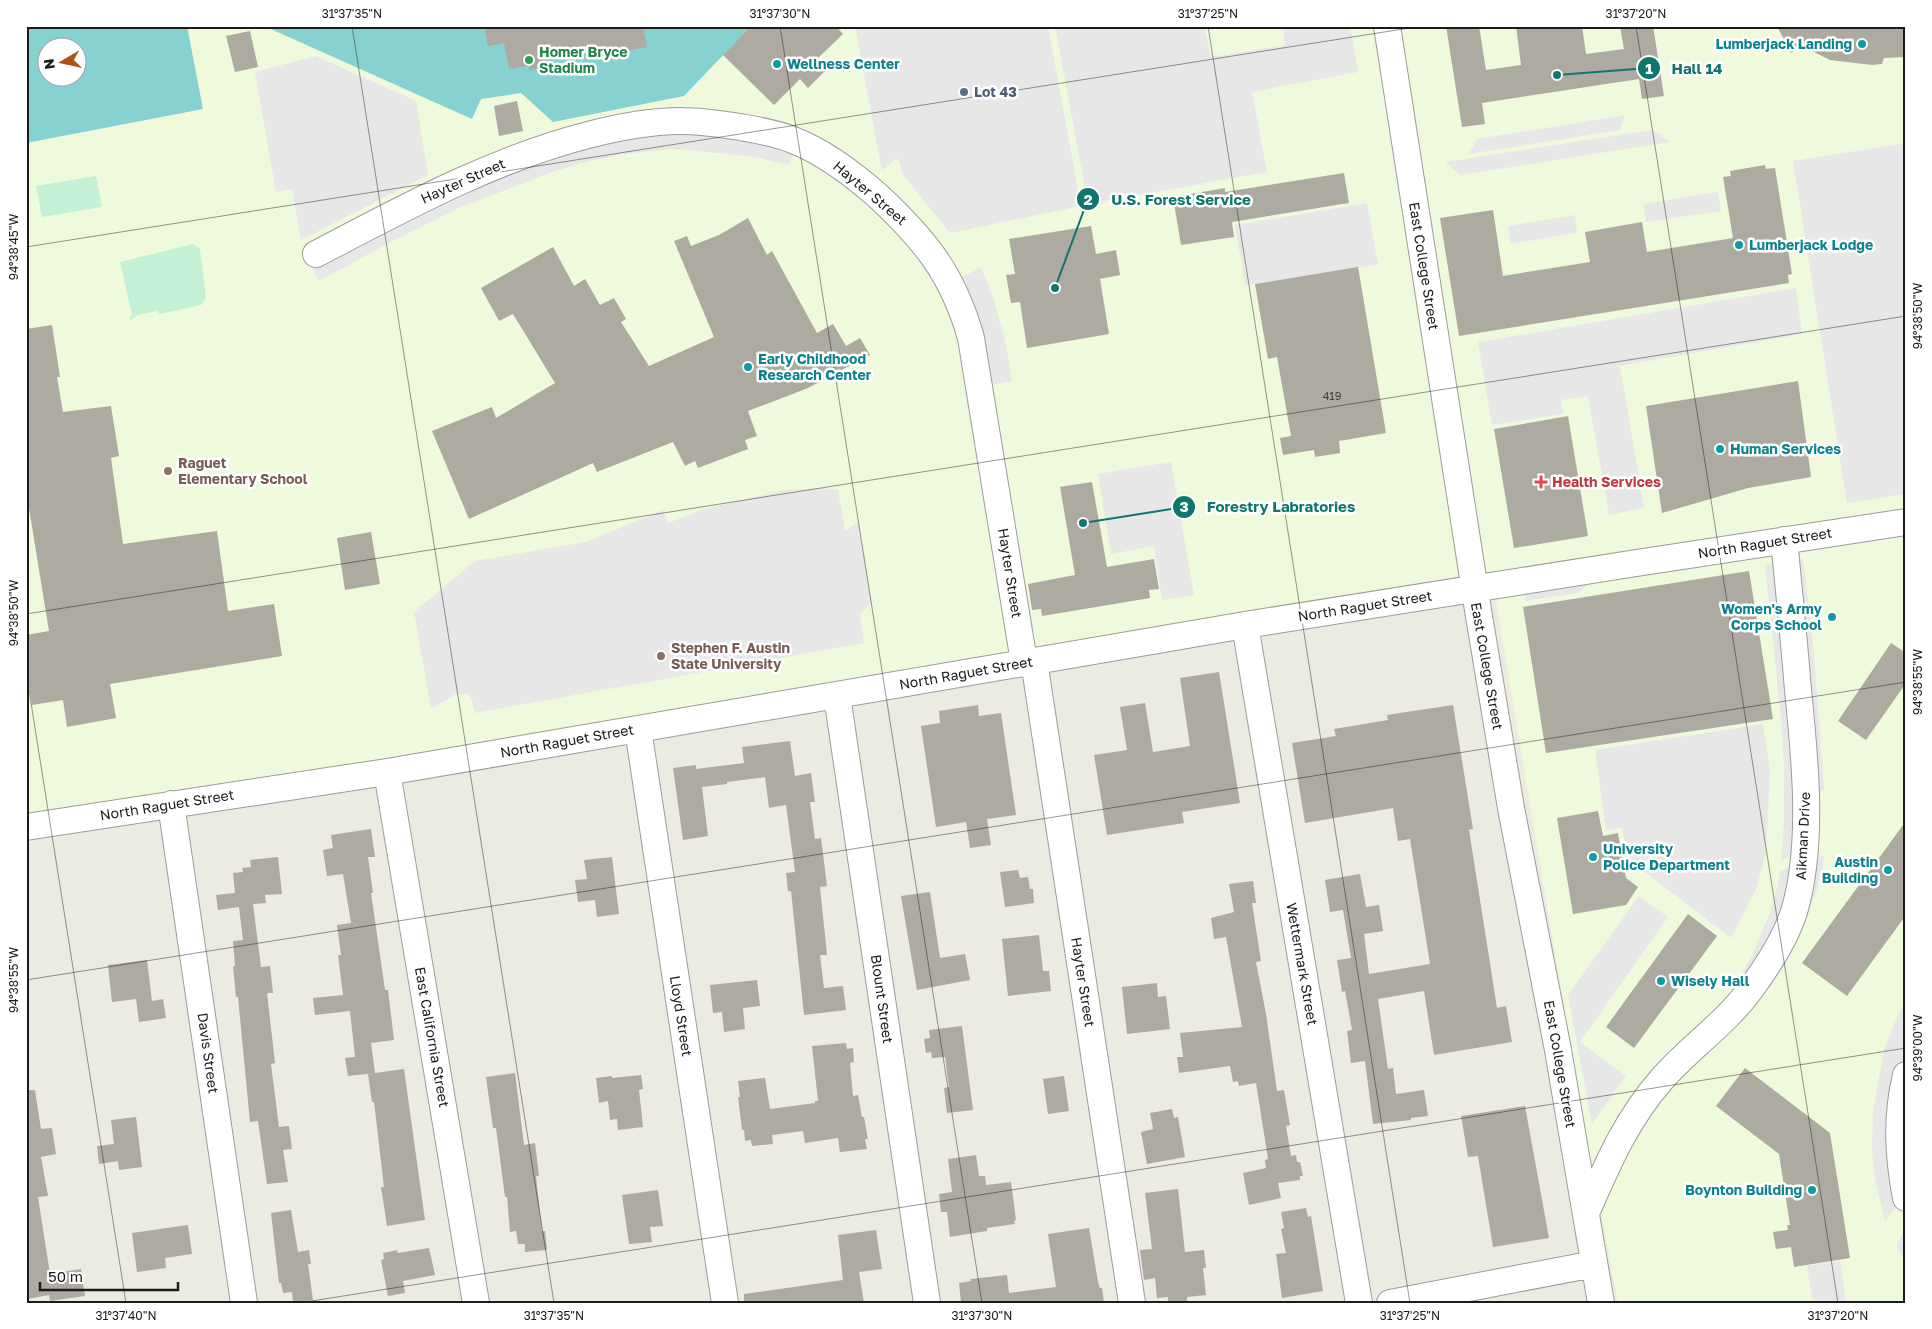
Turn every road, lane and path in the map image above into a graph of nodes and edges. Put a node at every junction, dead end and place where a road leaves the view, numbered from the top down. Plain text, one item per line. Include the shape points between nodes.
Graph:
1 (1387, 26) edge
2 (316, 254) dead end
3 (1906, 522) edge
4 (1784, 540) junction
5 (1474, 588) junction
6 (1245, 625) junction
7 (1029, 661) junction
8 (838, 696) junction
9 (638, 729) junction
10 (387, 772) junction
11 (171, 804) junction
12 (26, 827) edge
13 (1906, 1075) edge
14 (1906, 1198) edge
15 (1586, 1213) junction
16 (1594, 1264) junction
17 (244, 1303) edge
18 (476, 1303) edge
19 (725, 1303) edge
20 (928, 1303) edge
21 (1132, 1303) edge
22 (1359, 1303) edge
23 (1390, 1303) edge
24 (1601, 1303) edge

1 - 5 street, East College Street
2 - 7 street, Hayter Street via 482,170 538,149 609,130 682,121 776,134 805,145 850,173 908,223 936,258 960,303 971,338
3 - 4 street, North Raguet Street
4 - 5 street, North Raguet Street
4 - 15 street, Aikman Drive via 1806,786 1802,874 1793,914 1774,954 1749,991 1664,1077 1634,1115
5 - 6 street, North Raguet Street
5 - 15 street, East College Street
6 - 7 street, North Raguet Street
6 - 22 street, Wettermark Street
7 - 8 street, North Raguet Street
7 - 21 street, Hayter Street
8 - 9 street, North Raguet Street
8 - 20 street, Blount Street
9 - 10 street, North Raguet Street
9 - 19 street, Lloyd Street
10 - 11 street, North Raguet Street
10 - 18 street, East California Street
11 - 12 street, North Raguet Street
11 - 17 street, Davis Street
13 - 14 street via 1898,1144
15 - 16 street, East College Street
16 - 23 street
16 - 24 street, East College Street

